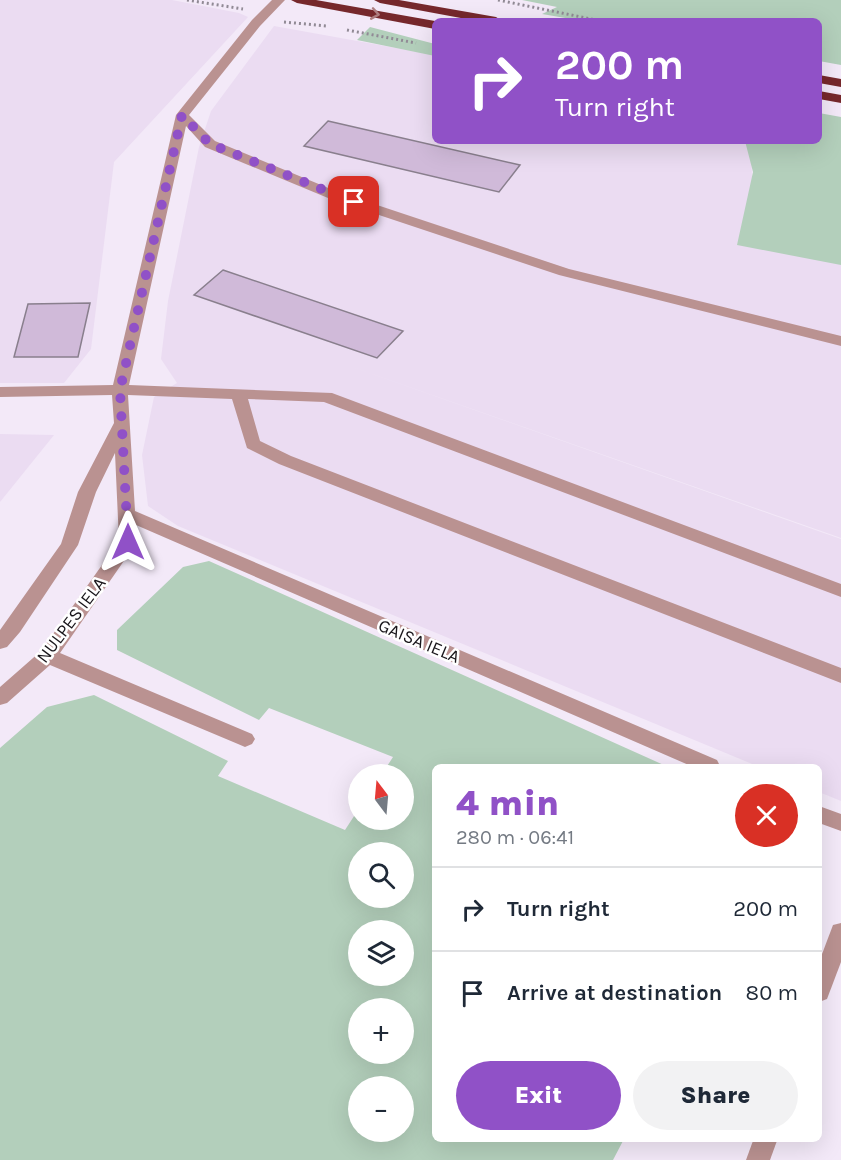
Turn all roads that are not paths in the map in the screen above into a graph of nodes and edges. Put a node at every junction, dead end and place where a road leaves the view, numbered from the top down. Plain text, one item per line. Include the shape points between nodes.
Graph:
1 (279, 0) edge
2 (297, 0) edge
3 (380, 0) edge
4 (479, 18) edge
5 (432, 24) edge
6 (822, 80) edge
7 (841, 83) edge
8 (822, 96) edge
9 (841, 99) edge
10 (182, 115) junction
11 (841, 341) edge
12 (120, 390) junction
13 (0, 392) edge
14 (239, 394) junction
15 (123, 420) junction
16 (128, 515) junction
17 (841, 591) edge
18 (0, 642) edge
19 (48, 656) junction
20 (841, 676) edge
21 (0, 698) edge
22 (245, 739) dead end
23 (705, 764) edge
24 (822, 815) edge
25 (841, 823) edge
26 (841, 932) edge
27 (822, 984) edge
28 (765, 1142) edge
29 (758, 1160) edge

1 - 10 street, NULPES IELA via 256,22
2 -> 5 highway
3 - 4 highway
6 - 7 highway
8 - 9 highway
10 - 11 street via 210,144 333,195 564,272
10 - 12 street, NULPES IELA
12 - 13 street
12 - 14 street
12 - 15 street, NULPES IELA
14 - 17 street via 326,397
14 - 20 street via 254,444 285,460
15 - 16 street, NULPES IELA
15 - 18 street via 87,492 69,545
16 - 19 street, NULPES IELA via 128,542
16 - 23 street, GAISA IELA
19 - 21 street, NULPES IELA
19 - 22 street
24 - 25 street
26 - 27 street
28 - 29 street

